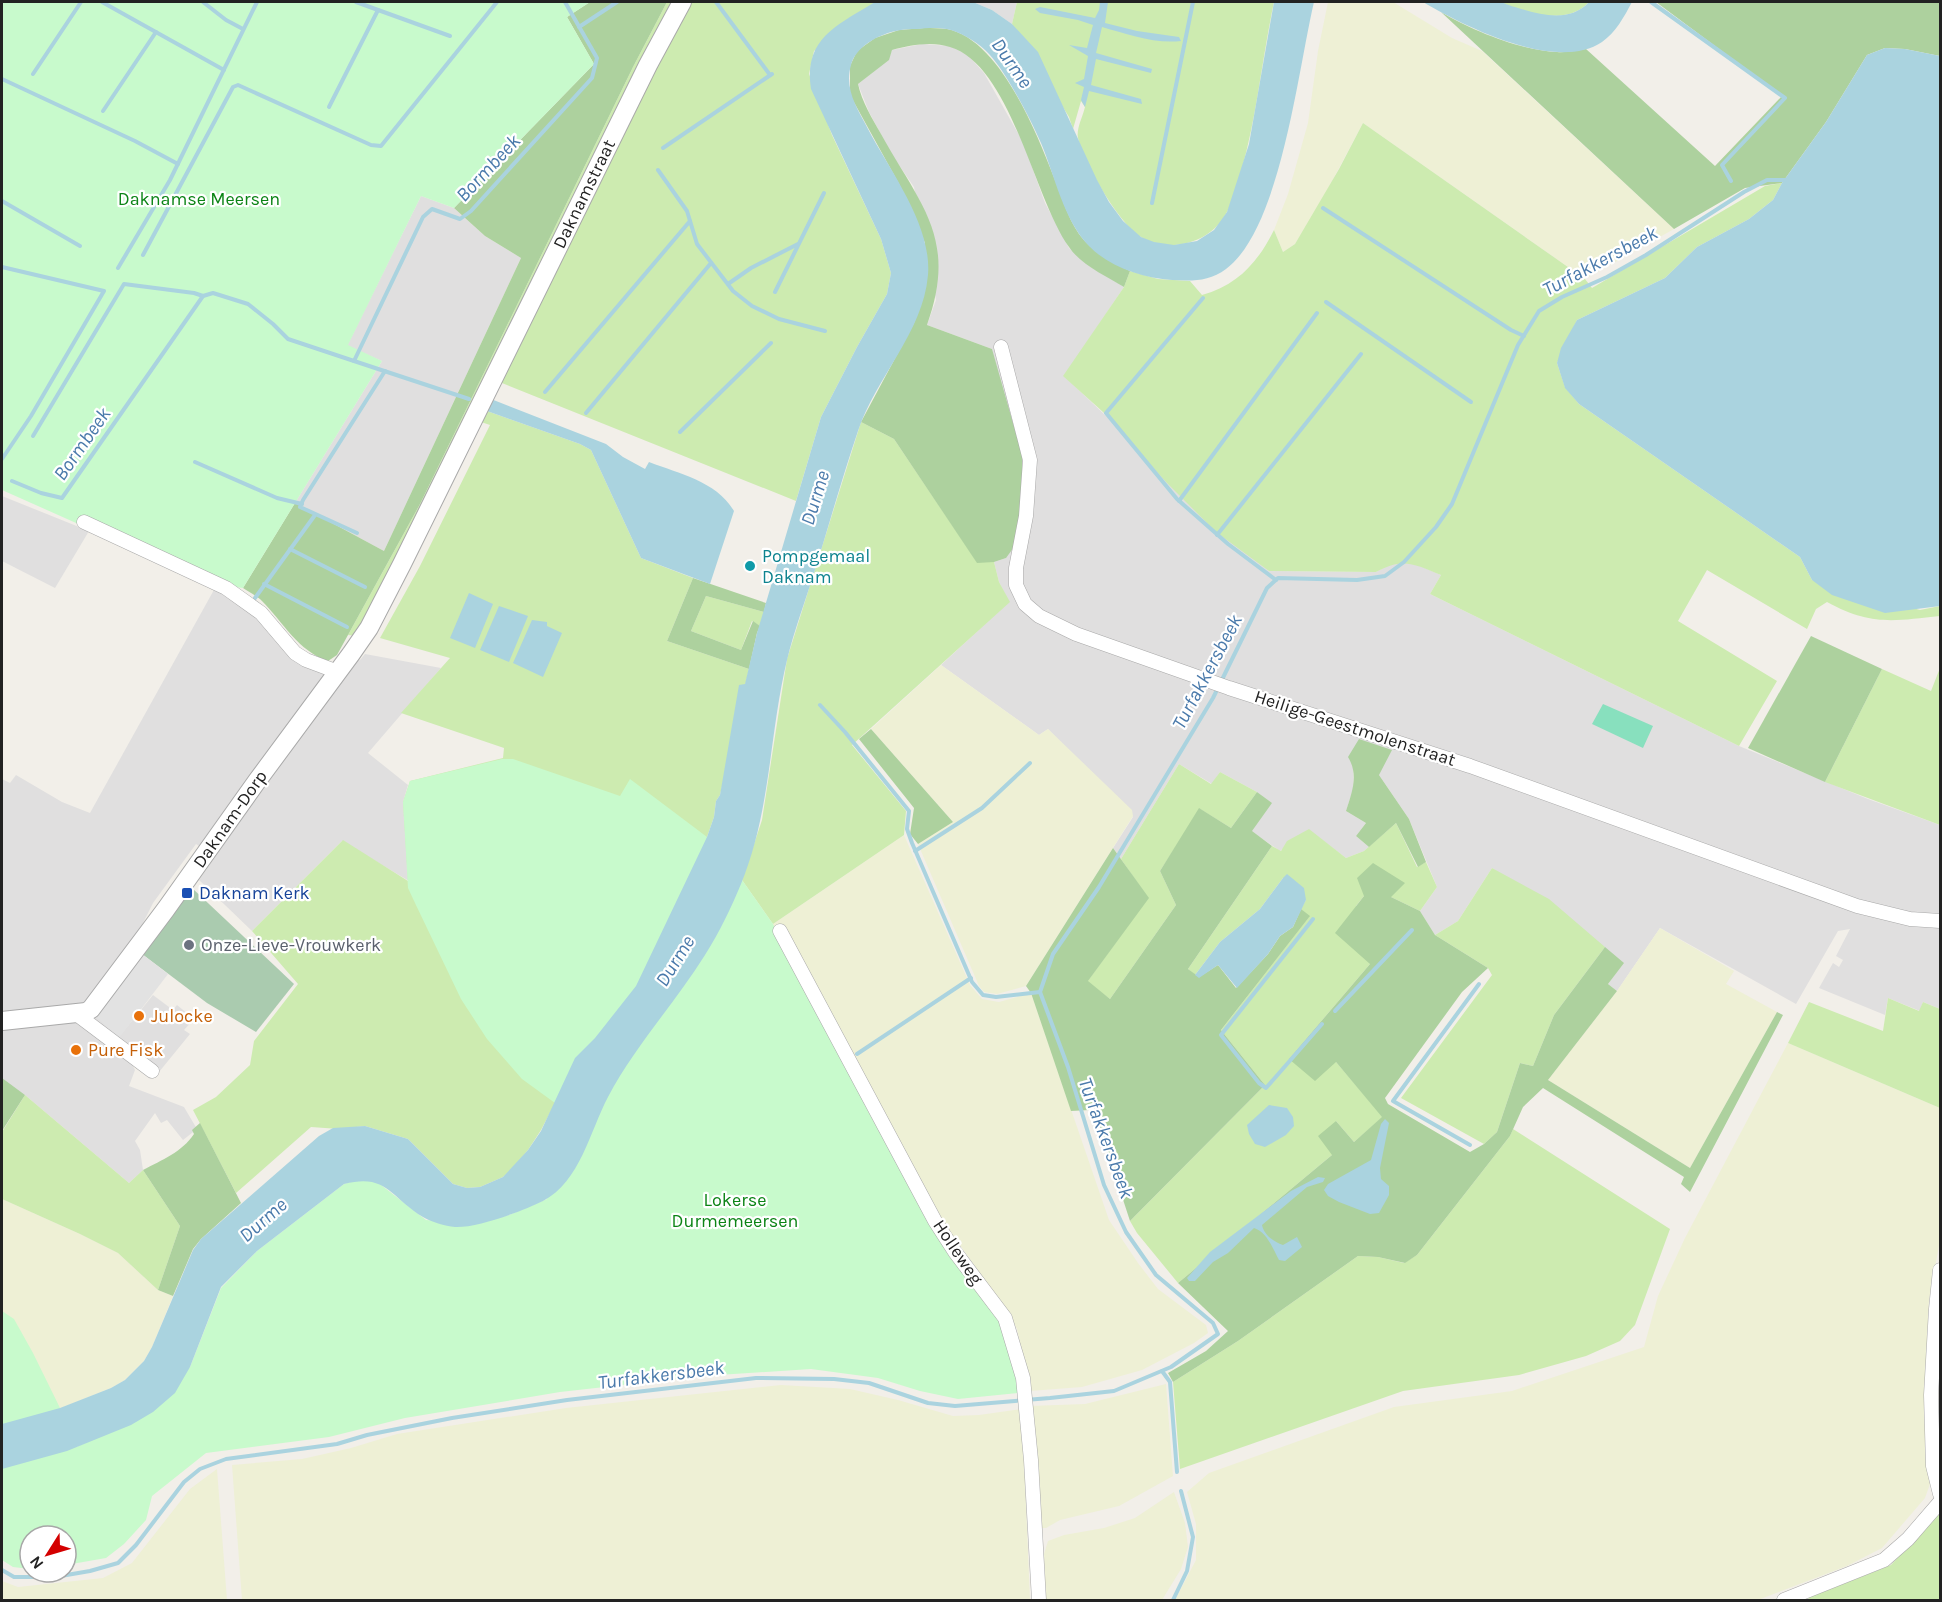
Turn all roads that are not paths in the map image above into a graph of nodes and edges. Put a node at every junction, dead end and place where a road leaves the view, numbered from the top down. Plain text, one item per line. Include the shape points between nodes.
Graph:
1 (682, 2) edge
2 (1001, 346) dead end
3 (489, 387) joint
4 (84, 522) dead end
5 (338, 672) junction
6 (1941, 921) edge
7 (780, 931) dead end
8 (75, 1013) junction
9 (2, 1021) edge
10 (152, 1071) dead end
11 (1941, 1270) edge
12 (1941, 1494) edge
13 (1941, 1502) edge
14 (1038, 1600) edge
15 (1784, 1600) edge

1 - 3 street, Daknamstraat
2 - 6 street, Heilige-Geestmolenstraat via 1030,460 1016,585 1025,604 1039,616 1076,634 1228,688 1470,766 1857,906 1910,919
3 - 5 street, Daknam-Dorp via 369,628
4 - 5 street via 226,588 261,613 295,652
5 - 8 street, Daknam-Dorp via 91,1009
7 - 14 street, Holleweg via 935,1221 1005,1318 1025,1389
8 - 9 street, Daknam-Dorp
8 - 10 street
11 - 12 street via 1931,1395 1933,1466
13 - 15 street via 1884,1560

